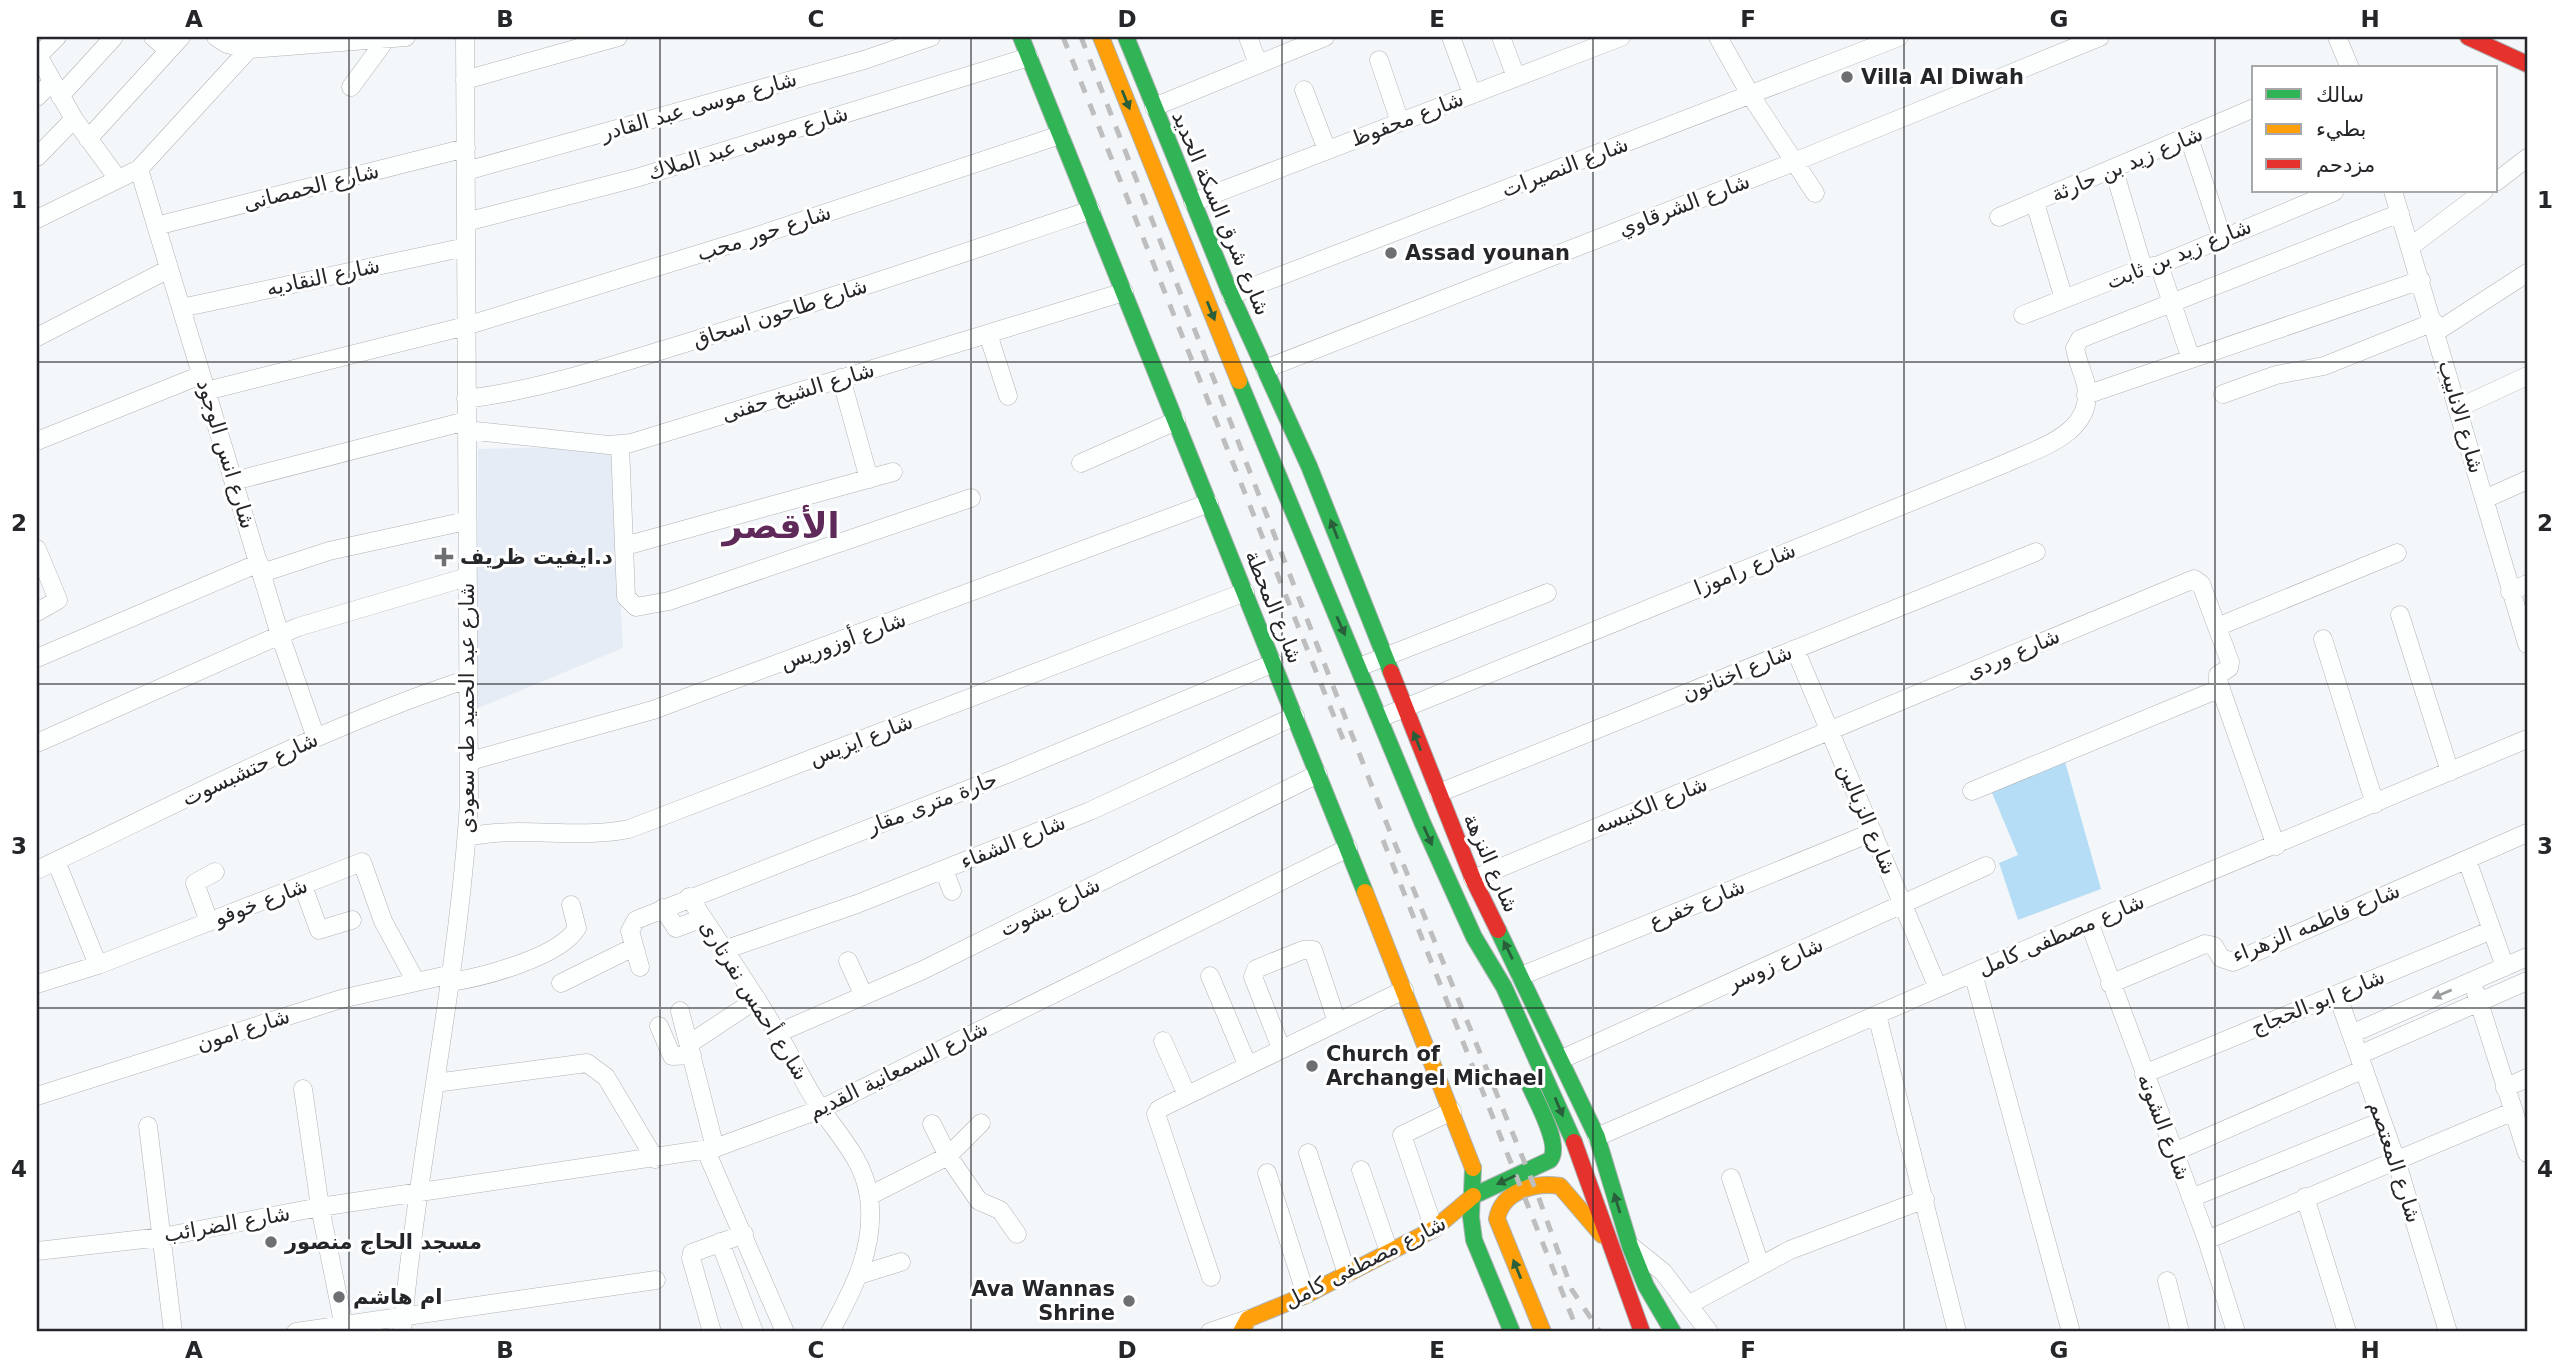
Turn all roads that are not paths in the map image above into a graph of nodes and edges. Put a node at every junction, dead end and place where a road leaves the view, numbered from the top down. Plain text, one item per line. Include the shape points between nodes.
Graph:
1 (57, 37) edge
2 (114, 37) edge
3 (153, 37) edge
4 (216, 37) edge
5 (406, 37) edge
6 (465, 37) edge
7 (618, 37) edge
8 (931, 37) edge
9 (1021, 37) edge
10 (1101, 37) edge
11 (1126, 37) edge
12 (1248, 37) edge
13 (1325, 37) edge
14 (1451, 37) edge
15 (1501, 37) edge
16 (1621, 37) edge
17 (1718, 37) edge
18 (1899, 37) edge
19 (2101, 37) edge
20 (2337, 37) edge
21 (2468, 37) edge
22 (387, 38) edge
23 (175, 43) edge
24 (254, 43) edge
25 (37, 55) edge
26 (1029, 57) junction
27 (2511, 57) junction
28 (1379, 60) dead end
29 (1258, 64) junction
30 (2527, 64) edge
31 (2344, 66) edge
32 (2498, 66) edge
33 (1516, 77) junction
34 (465, 80) junction
35 (351, 87) dead end
36 (56, 89) junction
37 (1304, 90) dead end
38 (1472, 94) junction
39 (1751, 96) junction
40 (37, 97) edge
41 (1154, 107) junction
42 (2252, 109) edge
43 (74, 120) junction
44 (1400, 122) junction
45 (1060, 135) junction
46 (2189, 138) junction
47 (88, 139) junction
48 (466, 148) junction
49 (1327, 150) junction
50 (37, 157) edge
51 (2527, 158) edge
52 (1794, 162) junction
53 (139, 169) junction
54 (2114, 170) junction
55 (466, 171) junction
56 (118, 179) junction
57 (2498, 180) edge
58 (2334, 192) edge
59 (2393, 192) edge
60 (2483, 192) edge
61 (1815, 193) dead end
62 (2297, 198) edge
63 (1193, 202) junction
64 (2035, 203) junction
65 (1091, 210) junction
66 (2400, 213) junction
67 (1999, 217) dead end
68 (37, 219) edge
69 (466, 222) junction
70 (156, 226) junction
71 (2222, 237) junction
72 (466, 247) junction
73 (2410, 247) junction
74 (2151, 267) junction
75 (169, 269) junction
76 (2527, 273) edge
77 (2421, 280) junction
78 (1124, 292) junction
79 (1231, 295) junction
80 (2064, 299) junction
81 (2172, 303) junction
82 (181, 308) junction
83 (2023, 316) dead end
84 (466, 326) junction
85 (2435, 327) junction
86 (988, 334) junction
87 (37, 337) edge
88 (2192, 359) junction
89 (1265, 369) junction
90 (2527, 376) edge
91 (841, 378) junction
92 (204, 383) junction
93 (2223, 394) dead end
94 (2087, 395) junction
95 (1008, 396) dead end
96 (466, 399) junction
97 (1282, 404) junction
98 (2458, 408) junction
99 (1176, 421) junction
100 (466, 425) junction
101 (37, 441) edge
102 (620, 444) junction
103 (1081, 463) dead end
104 (893, 472) dead end
105 (869, 479) junction
106 (2527, 480) edge
107 (234, 481) junction
108 (1284, 496) junction
109 (971, 498) dead end
110 (2485, 499) junction
111 (1209, 503) junction
112 (466, 521) junction
113 (625, 547) junction
114 (37, 549) edge
115 (2036, 552) dead end
116 (2397, 553) dead end
117 (261, 568) junction
118 (467, 577) junction
119 (2527, 584) edge
120 (1245, 592) junction
121 (2510, 592) junction
122 (1547, 593) dead end
123 (37, 612) edge
124 (2400, 615) dead end
125 (2217, 627) junction
126 (281, 635) junction
127 (2323, 639) dead end
128 (2527, 644) edge
129 (1795, 649) junction
130 (1384, 657) junction
131 (37, 658) edge
132 (1274, 663) junction
133 (1359, 667) junction
134 (468, 680) junction
135 (2221, 688) junction
136 (1404, 708) junction
137 (1295, 716) junction
138 (1380, 718) junction
139 (1830, 732) junction
140 (316, 738) junction
141 (2527, 740) edge
142 (37, 743) edge
143 (470, 761) junction
144 (2450, 772) junction
145 (1318, 774) junction
146 (1972, 791) dead end
147 (1438, 793) junction
148 (2375, 804) junction
149 (1873, 832) junction
150 (2527, 833) edge
151 (467, 837) junction
152 (2276, 846) junction
153 (1348, 848) junction
154 (56, 860) junction
155 (2467, 860) junction
156 (1986, 866) dead end
157 (37, 870) edge
158 (944, 870) junction
159 (215, 873) dead end
160 (1473, 879) junction
161 (303, 886) junction
162 (952, 891) dead end
163 (689, 897) junction
164 (571, 905) dead end
165 (1903, 905) junction
166 (663, 908) junction
167 (703, 918) junction
168 (352, 920) dead end
169 (209, 922) junction
170 (2090, 922) junction
171 (2492, 930) junction
172 (1474, 937) junction
173 (634, 947) junction
174 (724, 950) junction
175 (2527, 957) edge
176 (848, 961) dead end
177 (99, 965) junction
178 (640, 967) dead end
179 (2505, 967) junction
180 (1973, 973) junction
181 (1210, 976) dead end
182 (1521, 976) junction
183 (451, 978) junction
184 (415, 980) junction
185 (2472, 981) junction
186 (2527, 981) edge
187 (561, 983) dead end
188 (37, 984) edge
189 (2110, 984) junction
190 (1938, 988) junction
191 (1405, 990) junction
192 (2337, 994) junction
193 (864, 996) junction
194 (757, 999) junction
195 (2479, 1002) junction
196 (680, 1012) dead end
197 (1877, 1015) junction
198 (1337, 1022) junction
199 (659, 1026) dead end
200 (778, 1033) junction
201 (2351, 1034) junction
202 (1163, 1041) dead end
203 (1282, 1048) junction
204 (691, 1049) junction
205 (1562, 1059) junction
206 (2361, 1062) junction
207 (1247, 1064) junction
208 (2144, 1074) junction
209 (2527, 1078) edge
210 (435, 1083) junction
211 (2505, 1088) junction
212 (303, 1089) dead end
213 (1186, 1093) junction
214 (37, 1096) edge
215 (821, 1109) junction
216 (1452, 1111) junction
217 (2514, 1111) junction
218 (2382, 1121) junction
219 (981, 1123) dead end
220 (932, 1124) dead end
221 (148, 1126) dead end
222 (1597, 1137) junction
223 (711, 1150) junction
224 (1308, 1153) dead end
225 (2174, 1153) junction
226 (2527, 1153) edge
227 (947, 1156) junction
228 (655, 1158) junction
229 (2396, 1160) junction
230 (1361, 1170) dead end
231 (1267, 1173) dead end
232 (1731, 1178) dead end
233 (417, 1194) junction
234 (869, 1196) junction
235 (1473, 1196) junction
236 (2305, 1197) junction
237 (1924, 1199) junction
238 (2191, 1199) junction
239 (320, 1207) junction
240 (1434, 1229) junction
241 (744, 1234) junction
242 (1017, 1234) dead end
243 (162, 1237) junction
244 (2207, 1240) junction
245 (720, 1242) junction
246 (1621, 1247) junction
247 (37, 1251) edge
248 (1389, 1252) junction
249 (901, 1262) dead end
250 (1760, 1265) junction
251 (1347, 1274) junction
252 (859, 1275) junction
253 (1211, 1277) dead end
254 (656, 1280) dead end
255 (2167, 1281) dead end
256 (1306, 1295) junction
257 (1690, 1304) junction
258 (403, 1325) edge
259 (1245, 1326) edge
260 (344, 1327) junction
261 (173, 1332) edge
262 (296, 1332) edge
263 (712, 1332) edge
264 (754, 1332) edge
265 (785, 1332) edge
266 (830, 1332) edge
267 (1210, 1332) edge
268 (1512, 1332) edge
269 (1543, 1332) edge
270 (1642, 1332) edge
271 (1673, 1332) edge
272 (1709, 1332) edge
273 (1957, 1332) edge
274 (2071, 1332) edge
275 (2180, 1332) edge
276 (2236, 1332) edge
277 (2347, 1332) edge
278 (2448, 1332) edge

1 - 25 street
2 - 36 street
3 - 23 street
4 - 24 street via 227,44
5 - 22 street
6 - 34 street, شارع عبد الحميد طه سعودى
7 - 34 street
8 - 55 street, شارع موسى عبد القادر via 864,60
9 - 26 main road, شارع المحطة
10 -> 108 main road, شارع النزهة
11 - 41 main road, شارع شرق السكة الحديد
12 - 29 street
13 - 29 street
14 - 38 street
15 - 33 street
16 - 33 street, شارع محفوظ
17 - 39 street
18 - 39 street, شارع النصيرات
19 - 52 street, شارع الشرقاوي
20 - 31 street
21 - 27 main road
22 - 24 street
22 - 35 street
23 - 47 street
24 - 53 street
25 - 36 street
26 - 45 main road, شارع المحطة
26 - 69 street, شارع موسى عبد الملاك via 636,178
27 - 30 main road
27 - 32 street
28 - 44 street
29 - 41 street
33 - 38 street, شارع محفوظ
34 - 48 street, شارع عبد الحميد طه سعودى
36 - 40 street
36 - 43 street
37 - 49 street
38 - 44 street, شارع محفوظ
39 - 52 street
39 - 79 street, شارع النصيرات
41 - 63 main road, شارع شرق السكة الحديد
42 - 46 street, شارع زيد بن حارثة
43 - 47 street
43 - 50 street
44 - 49 street, شارع محفوظ
45 - 65 main road, شارع المحطة
45 - 84 street, شارع حور محب
46 - 54 street, شارع زيد بن حارثة
46 - 71 street
47 - 56 street
48 - 55 street, شارع عبد الحميد طه سعودى
48 - 70 street, شارع الحمصانى
49 - 63 street, شارع محفوظ
51 - 57 street
52 - 61 street
52 - 89 street, شارع الشرقاوي
53 - 56 street
53 - 70 street, شارع انس الوجود
54 - 64 street, شارع زيد بن حارثة
54 - 74 street
55 - 69 street, شارع عبد الحميد طه سعودى
56 - 68 street
58 - 62 street, شارع زيد بن ثابت
59 - 66 street, شارع الانابيب
60 - 73 street
62 - 71 street, شارع زيد بن ثابت
63 - 79 main road, شارع شرق السكة الحديد
64 - 67 street, شارع زيد بن حارثة
64 - 80 street
65 - 78 main road, شارع المحطة
65 - 96 street, شارع طاحون اسحاق via 582,376
66 - 73 street, شارع الانابيب
66 - 81 street
69 - 72 street, شارع عبد الحميد طه سعودى
70 - 75 street, شارع انس الوجود
71 - 74 street, شارع زيد بن ثابت
72 - 82 street, شارع النقاديه
72 - 84 street, شارع عبد الحميد طه سعودى
73 - 77 street, شارع الانابيب
74 - 80 street, شارع زيد بن ثابت
74 - 81 street
75 - 82 street, شارع انس الوجود
75 - 87 street
76 - 85 street
77 - 85 street, شارع الانابيب
77 - 88 street
78 - 86 street, شارع الشيخ حفنى
78 - 99 main road, شارع المحطة
79 - 89 main road, شارع شرق السكة الحديد
80 - 83 street, شارع زيد بن ثابت
81 - 88 street
81 - 94 street via 2080,339 2076,354
82 - 92 street, شارع انس الوجود
84 - 92 street, شارع حور محب
84 - 96 street, شارع عبد الحميد طه سعودى
85 - 93 street via 2324,366 2276,375
85 - 98 street, شارع الانابيب
86 - 91 street, شارع الشيخ حفنى
86 - 95 street
88 - 94 street
89 - 97 main road, شارع شرق السكة الحديد
90 - 98 street
91 - 102 street, شارع الشيخ حفنى
91 - 105 street
92 - 101 street, شارع حور محب
92 - 107 street, شارع انس الوجود
94 - 136 street, شارع راموزا via 2075,428 2004,464
96 - 100 street, شارع عبد الحميد طه سعودى
97 - 108 main road
130 -> 97 main road, شارع النزهة
98 - 110 street, شارع الانابيب
99 - 103 street
99 - 111 main road, شارع المحطة
100 - 102 street, شارع الشيخ حفنى
100 - 107 street, شارع الشيخ حفنى
100 - 112 street, شارع عبد الحميد طه سعودى
102 - 113 street
104 - 105 street
105 - 113 street
106 - 110 street
107 - 117 street, شارع انس الوجود
108 -> 133 main road, شارع النزهة
109 - 113 street via 641,607 628,601
110 - 121 street, شارع الانابيب
111 - 120 main road, شارع المحطة
111 - 143 street, شارع أوزوريس via 653,709
112 - 117 street
112 - 118 street, شارع عبد الحميد طه سعودى
114 - 123 street via 58,600
115 - 129 street, شارع اخناتون
116 - 125 street
117 - 126 street, شارع انس الوجود
117 - 131 street
118 - 126 street via 334,614
118 - 134 street, شارع عبد الحميد طه سعودى
119 - 121 street
120 - 132 main road, شارع المحطة
120 - 151 street, شارع ايزيس via 628,829 580,835 496,831
121 - 128 street, شارع الانابيب
122 - 130 street
124 - 144 street
125 - 135 street via 2230,665 2218,675
125 - 139 street, شارع وردى via 2197,579
126 - 140 street, شارع انس الوجود
126 - 142 street
127 - 148 street
129 - 139 street, شارع الزبالين
129 - 147 street, شارع اخناتون
130 - 133 street
130 - 136 main road, شارع النزهة
132 - 137 main road, شارع المحطة
132 - 163 street, حارة مترى مقار via 1007,774
133 - 138 main road, شارع النزهة
134 - 140 street, شارع حتشبسوت
134 - 143 street, شارع عبد الحميد طه سعودى
135 - 146 street
135 - 152 street
136 - 138 street, شارع راموزا
147 -> 136 main road, شارع النزهة
137 - 145 main road, شارع المحطة
137 - 158 street, شارع الشفاء via 1090,811
138 -> 172 main road, شارع النزهة
139 - 149 street, شارع الزبالين
139 - 160 street, شارع الكنيسه
140 - 154 street, شارع حتشبسوت
141 - 144 street, شارع مصطفى كامل
143 - 151 street, شارع عبد الحميد طه سعودى
144 - 148 street, شارع مصطفى كامل
145 - 153 main road, شارع المحطة
145 - 193 street, شارع بشوت
147 - 160 main road, شارع النزهة
148 - 152 street, شارع مصطفى كامل
149 - 165 street, شارع الزبالين
149 - 182 street, شارع خفرع
150 - 155 street, شارع فاطمه الزهراء
151 - 183 street, شارع عبد الحميد طه سعودى
152 - 170 street, شارع مصطفى كامل
153 - 191 main road, شارع المحطة
153 - 215 street, شارع السمعانية القديم
154 - 157 street, شارع حتشبسوت
154 - 177 street
155 - 171 street
155 - 189 street, شارع فاطمه الزهراء via 2233,962 2205,944
156 - 165 street, شارع زوسر
158 - 162 street
158 - 174 street, شارع الشفاء
159 - 169 street via 195,883
182 -> 160 main road, شارع النزهة
161 - 168 street via 319,930
161 - 169 street, شارع خوفو
161 - 184 street, شارع خوفو via 364,863 377,908
163 - 166 street, حارة مترى مقار
163 - 167 street, شارع أحمس نفرتارى
164 - 183 street, شارع امون via 577,928 549,950 501,971
165 - 190 street, شارع الزبالين
165 - 205 street, شارع زوسر
166 - 167 street via 676,928
166 - 173 street, حارة مترى مقار via 631,925
167 - 174 street, شارع أحمس نفرتارى
169 - 177 street, شارع خوفو
170 - 180 street, شارع مصطفى كامل
170 - 189 street, شارع الشونه
171 - 179 street
171 - 192 street, شارع ابو الحجاج
172 -> 235 main road, شارع مصطفى كامل via 1492,995 1556,1148 1550,1160
172 -> 246 main road, شارع النزهة via 1504,987
173 - 178 street
173 - 187 street
174 - 194 street, شارع أحمس نفرتارى
175 - 179 street
176 - 193 street
177 - 188 street, شارع خوفو
179 - 185 street
180 - 190 street, شارع مصطفى كامل
180 - 274 street
181 - 207 street
182 - 205 main road, شارع النزهة
183 - 184 street, شارع امون
183 - 210 street, شارع عبد الحميد طه سعودى
184 - 214 street, شارع امون via 304,1010
185 - 195 street
185 -> 201 street
186 - 195 street
189 - 208 street, شارع الشونه
190 - 197 street, شارع مصطفى كامل
191 - 198 street
191 - 216 main road, شارع المحطة
192 - 201 street, شارع المعتصم
192 - 208 street, شارع ابو الحجاج
193 - 200 street, شارع بشوت
194 - 200 street, شارع أحمس نفرتارى
194 - 204 street
195 - 206 street
195 - 211 street
196 - 204 street
197 - 222 street, شارع مصطفى كامل
197 - 237 street
198 - 203 street
198 - 203 street via 1313,950 1256,970 1253,977
199 - 204 street via 671,1056
200 - 215 street, شارع أحمس نفرتارى
201 - 206 street, شارع المعتصم
202 - 213 street
203 - 207 street
204 - 223 street
205 - 222 main road, شارع النزهة
206 - 218 street, شارع المعتصم
206 - 225 street
207 - 213 street
208 - 225 street, شارع الشونه
209 - 211 street
210 - 228 street via 587,1063 606,1077
210 - 233 street, شارع عبد الحميد طه سعودى
211 - 217 street
212 - 239 street
213 - 253 street via 1156,1114
215 - 223 street, شارع السمعانية القديم
215 - 234 street, شارع أحمس نفرتارى via 851,1150
216 - 235 main road, شارع المحطة via 1475,1169
216 - 240 street via 1402,1135
217 - 226 street
217 - 229 street
218 - 229 street, شارع المعتصم
218 - 238 street
219 - 227 street
220 - 227 street
221 - 243 street
246 -> 222 main road, شارع النزهة
223 - 228 street, شارع السمعانية القديم
223 - 241 street
224 - 251 street
225 - 238 street, شارع الشونه
227 - 234 street
227 - 242 street via 979,1200 1000,1210
228 - 233 street, شارع السمعانية القديم
229 - 236 street
229 - 278 street, شارع المعتصم
230 - 248 street
231 - 256 street
232 - 250 street
233 - 239 street, شارع الضرائب
233 - 258 street, شارع عبد الحميد طه سعودى
234 - 252 street, شارع أحمس نفرتارى
235 - 240 main road, شارع مصطفى كامل
235 - 268 main road, شارع المحطة via 1474,1238
236 - 244 street
236 - 277 street
237 - 250 street
237 - 273 street
238 - 244 street, شارع الشونه
239 - 243 street, شارع الضرائب
239 - 260 street
240 - 248 main road, شارع مصطفى كامل
241 - 245 street
241 - 265 street
243 - 247 street, شارع الضرائب
243 - 261 street
244 - 276 street, شارع الشونه
245 - 263 street via 696,1250 691,1258
245 - 264 street
246 - 257 street via 1663,1272
269 -> 246 main road via 1497,1219 1500,1204 1543,1184 1560,1186
246 - 270 main road, شارع النزهة via 1631,1309
246 - 271 main road, شارع النزهة
248 - 251 main road, شارع مصطفى كامل
249 - 252 street
250 - 257 street
251 - 256 main road, شارع مصطفى كامل
252 - 266 street, شارع أحمس نفرتارى
254 - 258 street
255 - 275 street
256 - 259 main road, شارع مصطفى كامل
257 - 272 street
258 - 260 street
259 - 267 street, شارع مصطفى كامل
260 - 262 street

